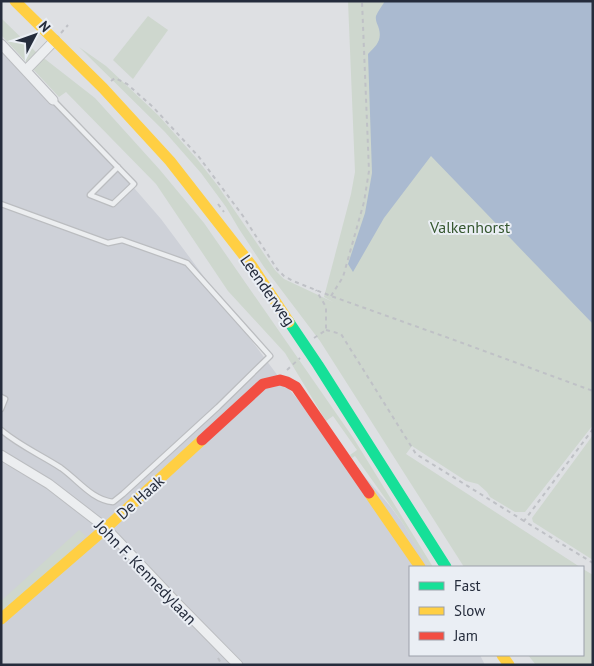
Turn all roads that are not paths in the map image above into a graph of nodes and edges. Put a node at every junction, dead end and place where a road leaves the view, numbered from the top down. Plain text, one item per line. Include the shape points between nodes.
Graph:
1 (16, 1) edge
2 (55, 40) junction
3 (1, 44) edge
4 (26, 70) junction
5 (53, 100) joint
6 (118, 167) junction
7 (1, 204) edge
8 (1, 397) edge
9 (1, 408) edge
10 (1, 430) edge
11 (1, 455) edge
12 (106, 528) junction
13 (419, 566) edge
14 (445, 566) edge
15 (1, 620) edge
16 (236, 664) edge

1 - 2 street, Leenderweg
2 - 4 street
2 - 14 street, Leenderweg via 170,161 252,266 310,345
3 - 4 street
4 - 5 street
5 - 6 lane
6 - 6 lane via 106,179 90,195 113,204 124,195 134,184
7 - 10 lane via 108,243 122,240 187,263 270,356 114,502 105,501 84,488 62,469
8 - 9 lane via 5,399
11 - 12 street, John F. Kennedylaan via 49,484
12 - 13 street, De Haak via 263,384 276,379 296,387
12 - 15 street, De Haak
12 - 16 street, John F. Kennedylaan

